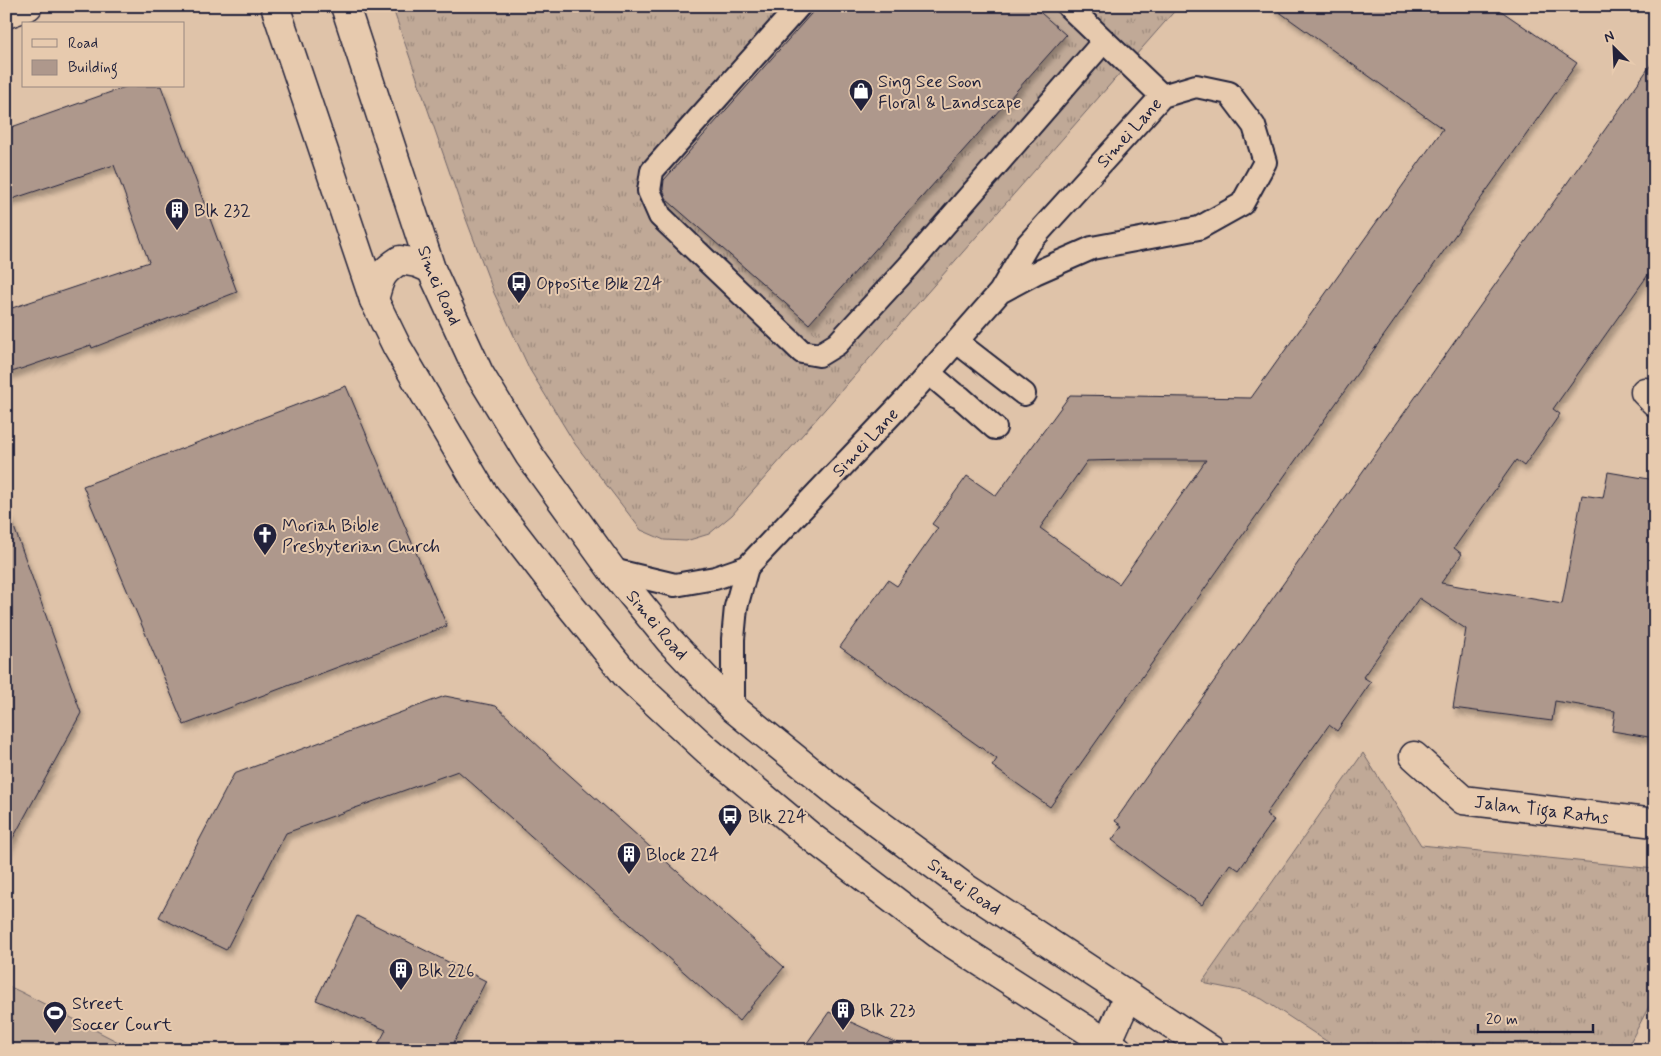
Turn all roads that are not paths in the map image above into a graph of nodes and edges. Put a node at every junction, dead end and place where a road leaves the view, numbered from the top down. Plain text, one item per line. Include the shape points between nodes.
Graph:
1 (28, 6) edge
2 (275, 6) edge
3 (344, 6) edge
4 (799, 6) edge
5 (1068, 6) edge
6 (6, 14) edge
7 (1104, 41) junction
8 (1162, 96) junction
9 (431, 269) junction
10 (1000, 292) junction
11 (374, 300) junction
12 (956, 342) junction
13 (929, 373) junction
14 (1024, 394) dead end
15 (995, 428) dead end
16 (747, 567) junction
17 (612, 570) junction
18 (733, 708) junction
19 (1414, 756) dead end
20 (1655, 823) edge
21 (1128, 996) junction
22 (1110, 1047) edge
23 (1211, 1050) edge

1 - 6 main road
2 - 11 main road
3 - 9 main road, Simei Road
4 - 7 lane via 652,171 649,191 660,216 802,352 819,355 837,344 908,267
5 - 7 lane
7 - 8 lane
8 - 10 lane, Simei Lane via 1028,244
8 - 10 lane, Simei Lane via 1196,86 1229,93 1254,126 1265,162 1242,204 1199,228 1092,248
9 - 11 main road via 400,260 386,269 380,278
9 - 17 main road, Simei Road via 479,373 529,456
10 - 12 lane, Simei Lane
11 - 22 main road via 402,356 483,493 628,676 708,751 926,926
12 - 13 lane, Simei Lane
12 - 14 lane
13 - 15 lane
13 - 16 lane, Simei Lane
16 - 17 lane, Simei Lane via 715,578 675,585
16 - 18 lane, Simei Lane via 736,607
17 - 18 main road, Simei Road via 670,641
18 - 21 main road, Simei Road via 840,795 967,889
19 - 20 main road, Jalan Tiga Ratus via 1463,800
21 - 22 main road
21 - 23 main road, Simei Road

